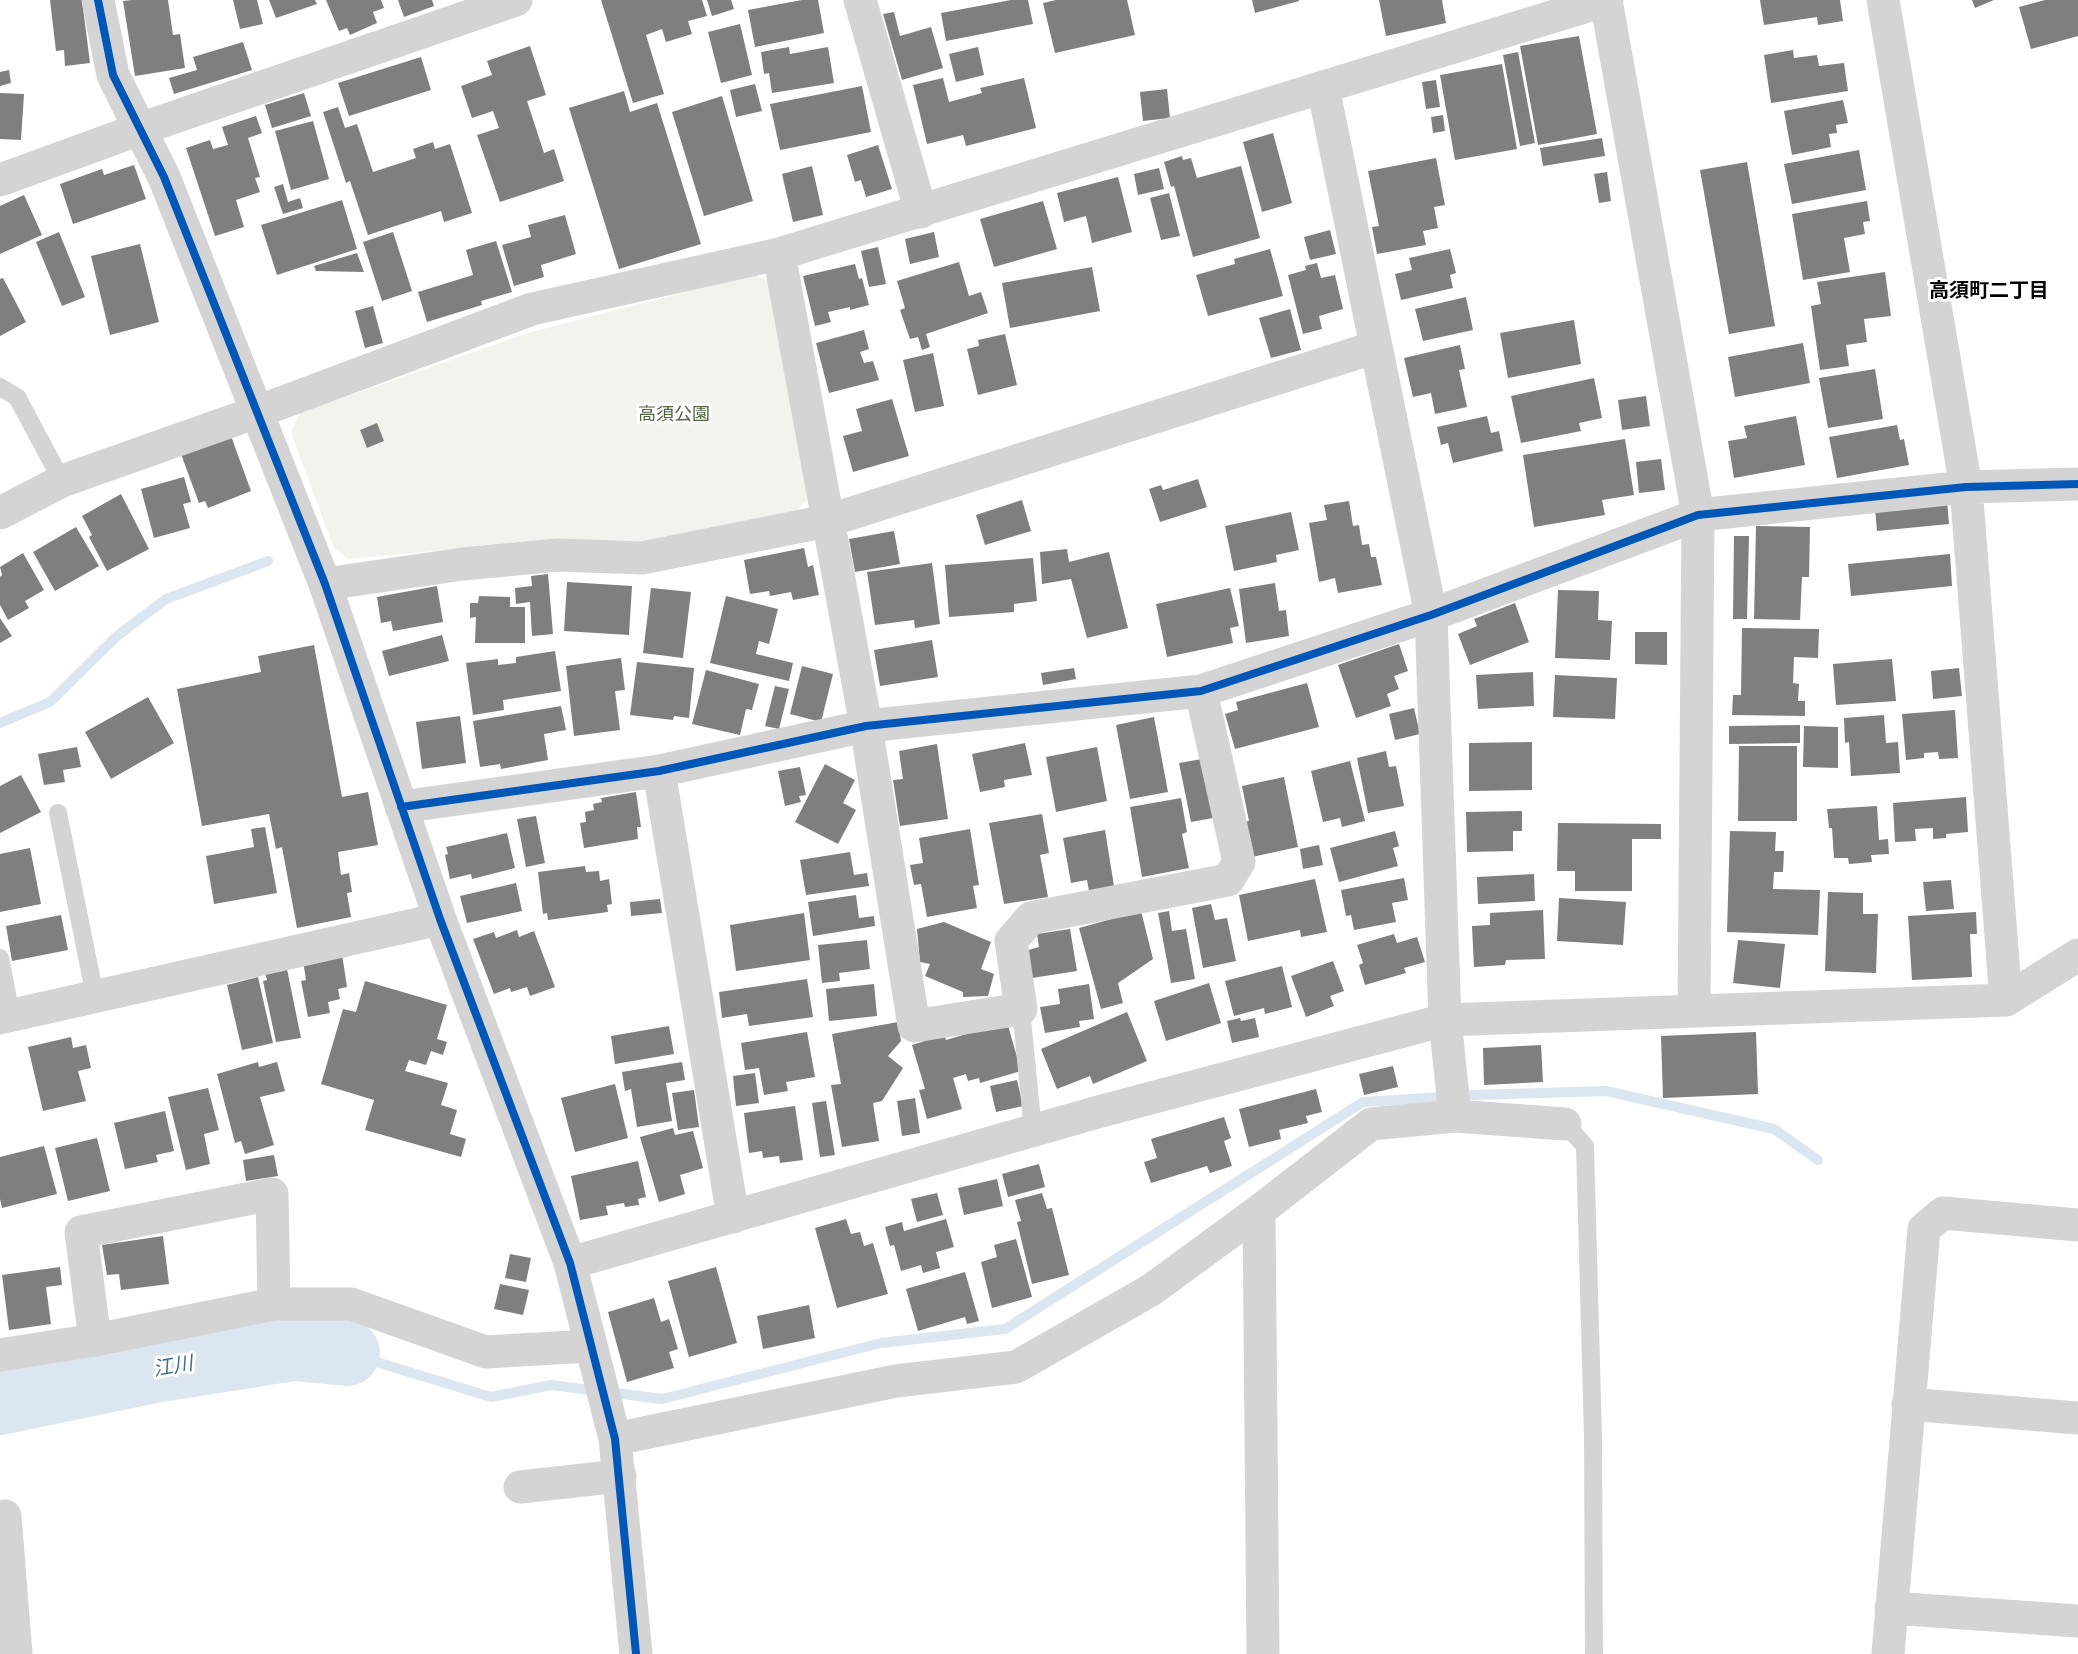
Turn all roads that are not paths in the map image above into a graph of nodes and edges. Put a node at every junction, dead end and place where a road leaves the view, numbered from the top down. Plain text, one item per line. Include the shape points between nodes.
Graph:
1 (98, 0) edge
2 (516, 0) edge
3 (860, 0) edge
4 (1606, 0) edge
5 (1883, 0) edge
6 (1323, 87) junction
7 (140, 129) junction
8 (0, 180) edge
9 (921, 212) junction
10 (779, 254) junction
11 (1376, 347) junction
12 (0, 387) edge
13 (257, 412) junction
14 (62, 481) junction
15 (2078, 484) edge
16 (1966, 487) junction
17 (0, 513) edge
18 (1698, 515) junction
19 (827, 521) junction
20 (325, 584) junction
21 (1431, 615) junction
22 (1201, 691) junction
23 (866, 726) junction
24 (659, 771) junction
25 (401, 807) junction
26 (58, 813) dead end
27 (440, 919) junction
28 (2078, 955) edge
29 (0, 958) edge
30 (95, 996) junction
31 (2006, 1000) junction
32 (1020, 1009) junction
33 (1694, 1010) junction
34 (6, 1016) edge
35 (1445, 1020) junction
36 (1455, 1116) junction
37 (1565, 1124) joint
38 (1033, 1131) junction
39 (1259, 1211) junction
40 (733, 1217) junction
41 (2078, 1225) edge
42 (570, 1263) junction
43 (274, 1304) junction
44 (95, 1340) junction
45 (590, 1346) junction
46 (0, 1355) edge
47 (1908, 1404) junction
48 (2078, 1418) edge
49 (615, 1439) junction
50 (620, 1476) junction
51 (520, 1487) dead end
52 (0, 1517) edge
53 (1891, 1608) junction
54 (2078, 1621) edge
55 (16, 1654) edge
56 (636, 1654) edge
57 (1263, 1654) edge
58 (1594, 1654) edge
59 (1888, 1654) edge

1 - 7 street via 113,75
2 - 7 street
3 - 9 street
4 - 6 street
4 - 18 street
5 - 16 street
6 - 9 street
6 - 11 street
7 - 8 street
7 - 13 street via 164,177
9 - 10 street
10 - 13 street via 532,309
10 - 19 street
11 - 19 street
11 - 21 street
12 - 14 lane via 17,397
13 - 14 street
13 - 20 street
14 - 17 street
15 - 16 street
16 - 18 street
16 - 31 street
18 - 21 street
18 - 33 street
19 - 20 street via 642,558 558,555
19 - 23 street
20 - 25 street
21 - 22 street
21 - 35 street
22 - 23 street
22 - 32 street via 1239,862 1228,880 1031,918 1011,941
23 - 24 street
23 - 32 street via 914,1026
24 - 25 street
24 - 40 street
25 - 27 street
26 - 30 lane
27 - 30 street
27 - 42 street
28 - 31 street
29 - 34 lane
30 - 34 street
31 - 33 street
32 - 38 lane
33 - 35 street
35 - 36 street
35 - 38 street
36 - 37 street
36 - 39 street via 1371,1124
37 - 58 lane via 1585,1146
38 - 40 street
39 - 49 street via 1151,1290 1016,1367 896,1381
39 - 57 street
40 - 42 street
41 - 47 street via 1943,1213 1924,1229
42 - 45 street
43 - 44 street
43 - 44 street via 272,1194 81,1232
43 - 45 street via 351,1304 486,1352
44 - 46 street
45 - 49 street
47 - 48 street
47 - 53 street
49 - 50 street
50 - 51 street
50 - 56 street
52 - 55 street via 5,1516
53 - 54 street
53 - 59 street

